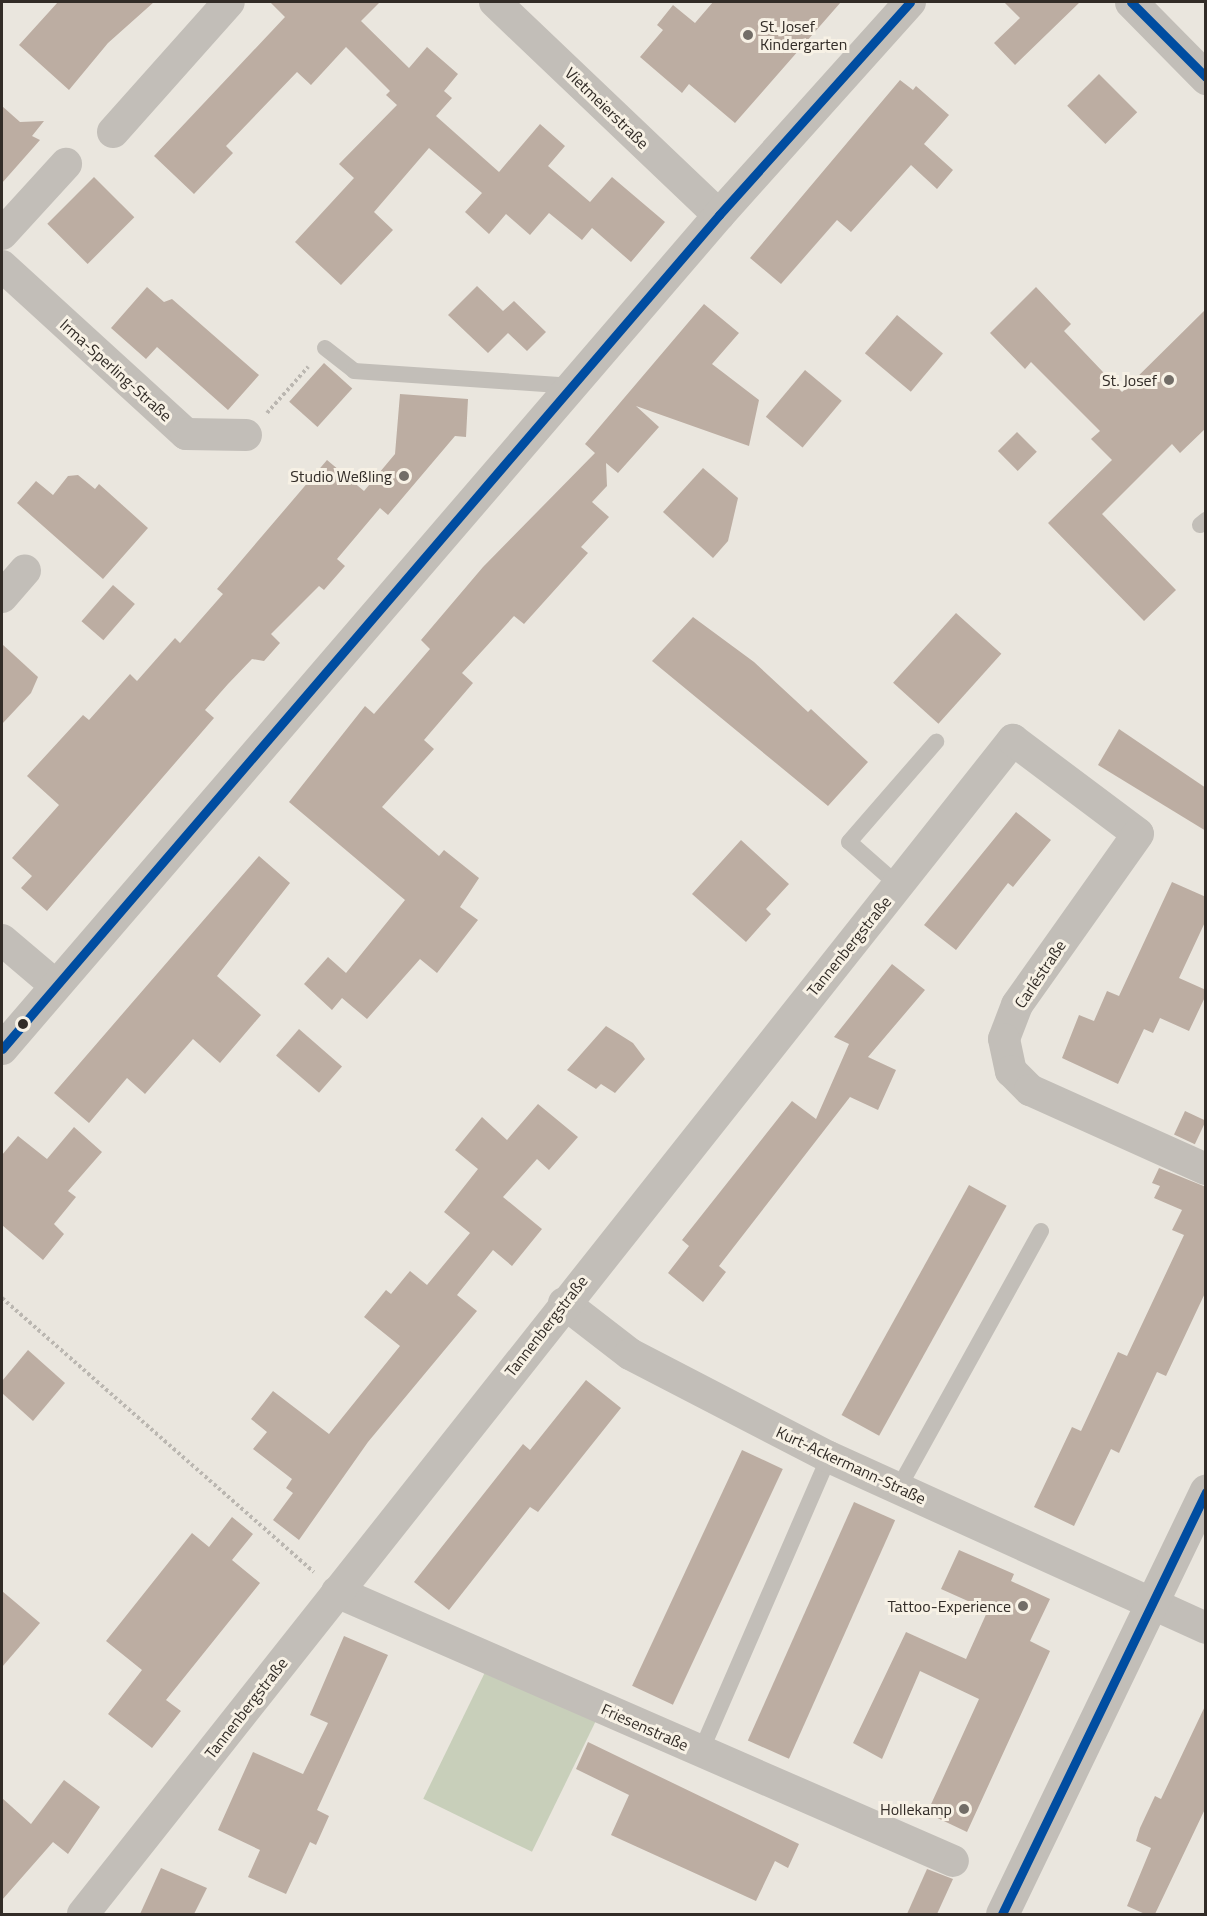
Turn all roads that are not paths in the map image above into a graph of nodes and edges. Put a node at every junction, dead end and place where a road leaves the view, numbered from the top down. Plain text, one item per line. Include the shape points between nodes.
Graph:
1 (228, 2) edge
2 (495, 2) edge
3 (910, 2) edge
4 (1131, 2) edge
5 (1206, 78) edge
6 (113, 132) dead end
7 (66, 164) dead end
8 (719, 215) junction
9 (2, 234) edge
10 (2, 266) edge
11 (325, 348) road end
12 (573, 386) junction
13 (246, 435) road end
14 (25, 571) dead end
15 (2, 597) edge
16 (1013, 740) joint
17 (936, 742) dead end
18 (898, 885) junction
19 (2, 940) edge
20 (55, 985) junction
21 (2, 1048) edge
22 (1206, 1168) edge
23 (1041, 1230) dead end
24 (564, 1303) junction
25 (830, 1457) junction
26 (898, 1488) junction
27 (1206, 1491) edge
28 (337, 1592) junction
29 (1151, 1604) junction
30 (1206, 1628) edge
31 (701, 1751) junction
32 (953, 1861) dead end
33 (83, 1914) edge
34 (1002, 1914) edge

1 - 6 street
2 - 8 street, Vietmeierstraße
3 - 8 street
4 - 5 street
7 - 9 street
8 - 12 street
10 - 13 street, Irma-Sperling-Straße via 186,434
11 - 12 lane via 354,371
12 - 20 street
14 - 15 street
16 - 18 street, Tannenbergstraße
16 - 22 street, Carléstraße via 1138,834 1017,1005 1004,1039 1011,1071 1030,1090
17 - 18 lane via 849,842
18 - 24 street, Tannenbergstraße
19 - 20 street
20 - 21 street
23 - 26 lane
24 - 25 street, Kurt-Ackermann-Straße via 630,1354
24 - 28 street, Tannenbergstraße
25 - 26 street, Kurt-Ackermann-Straße
25 - 31 lane
26 - 29 street, Kurt-Ackermann-Straße
27 - 29 street
28 - 31 street, Friesenstraße
28 - 33 street, Tannenbergstraße
29 - 30 street, Kurt-Ackermann-Straße
29 - 34 street
31 - 32 street, Friesenstraße

